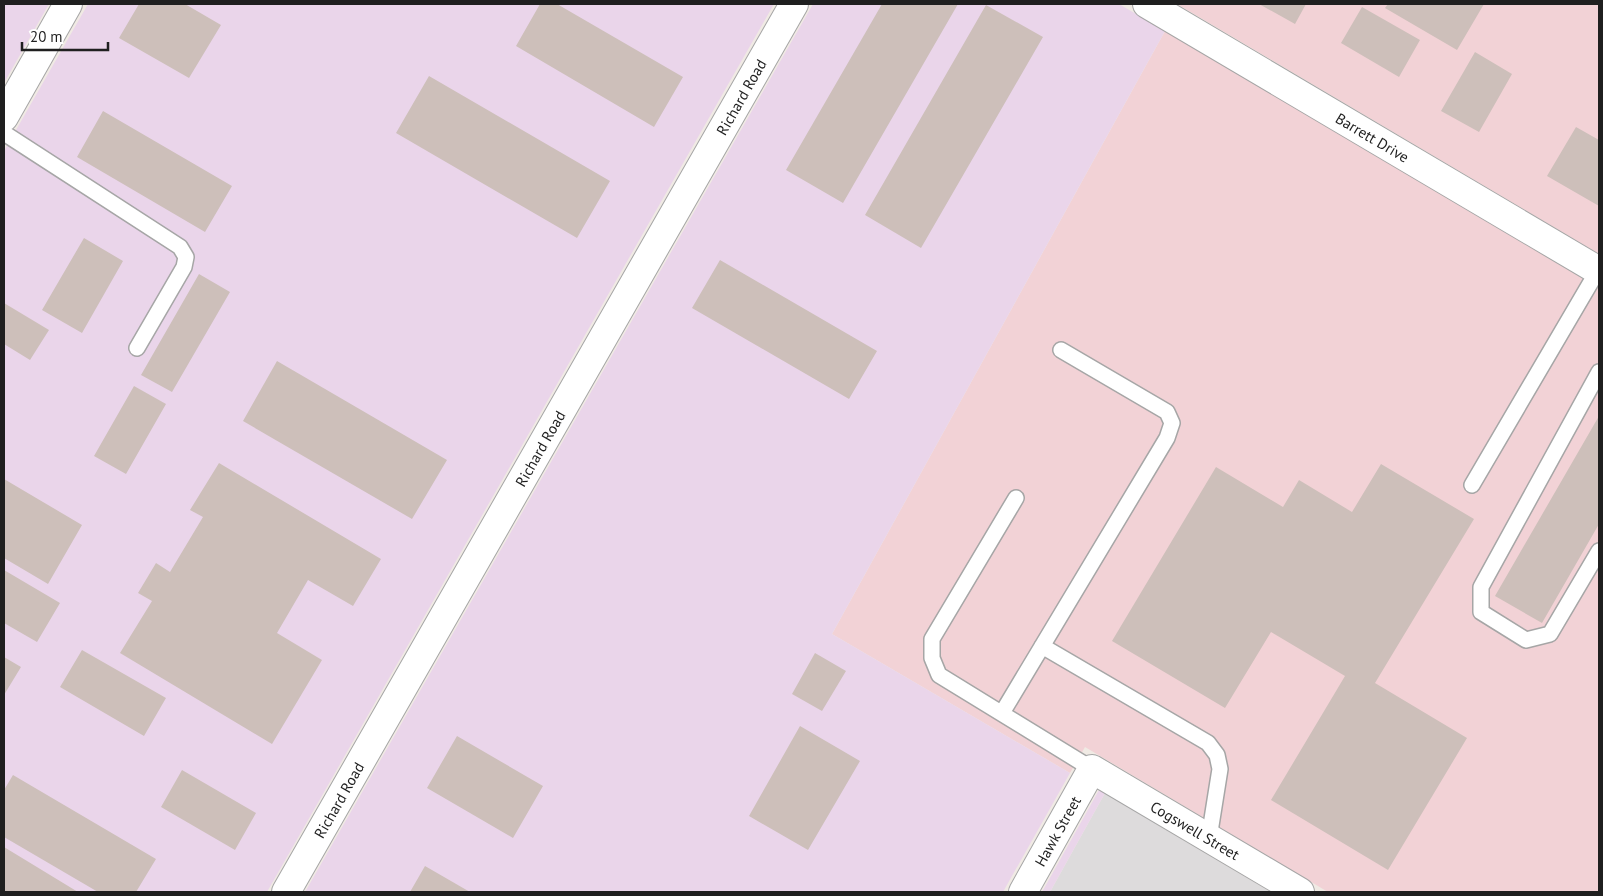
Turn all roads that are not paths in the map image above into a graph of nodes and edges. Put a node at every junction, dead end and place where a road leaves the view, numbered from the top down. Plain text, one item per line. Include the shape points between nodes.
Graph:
1 (68, 4) edge
2 (794, 4) edge
3 (1147, 4) edge
4 (4, 117) edge
5 (4, 133) edge
6 (1599, 271) edge
7 (137, 348) dead end
8 (1061, 350) dead end
9 (1599, 372) edge
10 (1472, 485) dead end
11 (1016, 498) dead end
12 (1599, 551) edge
13 (1042, 646) junction
14 (1002, 713) junction
15 (1092, 768) junction
16 (1209, 838) junction
17 (286, 892) edge
18 (1023, 892) edge
19 (1300, 892) edge

1 - 4 street
2 - 17 street, Richard Road
3 - 6 street, Barrett Drive
5 - 7 lane via 180,247 186,256 184,267
6 - 10 lane
8 - 13 lane via 1167,412 1172,423 1167,438
9 - 12 lane via 1481,586 1481,612 1526,640 1550,634
11 - 14 lane via 932,639 932,658 939,675
13 - 14 lane
13 - 16 lane via 1208,743 1216,754 1220,769
14 - 15 lane
15 - 16 street, Cogswell Street
15 - 18 street, Hawk Street
16 - 19 street, Cogswell Street

